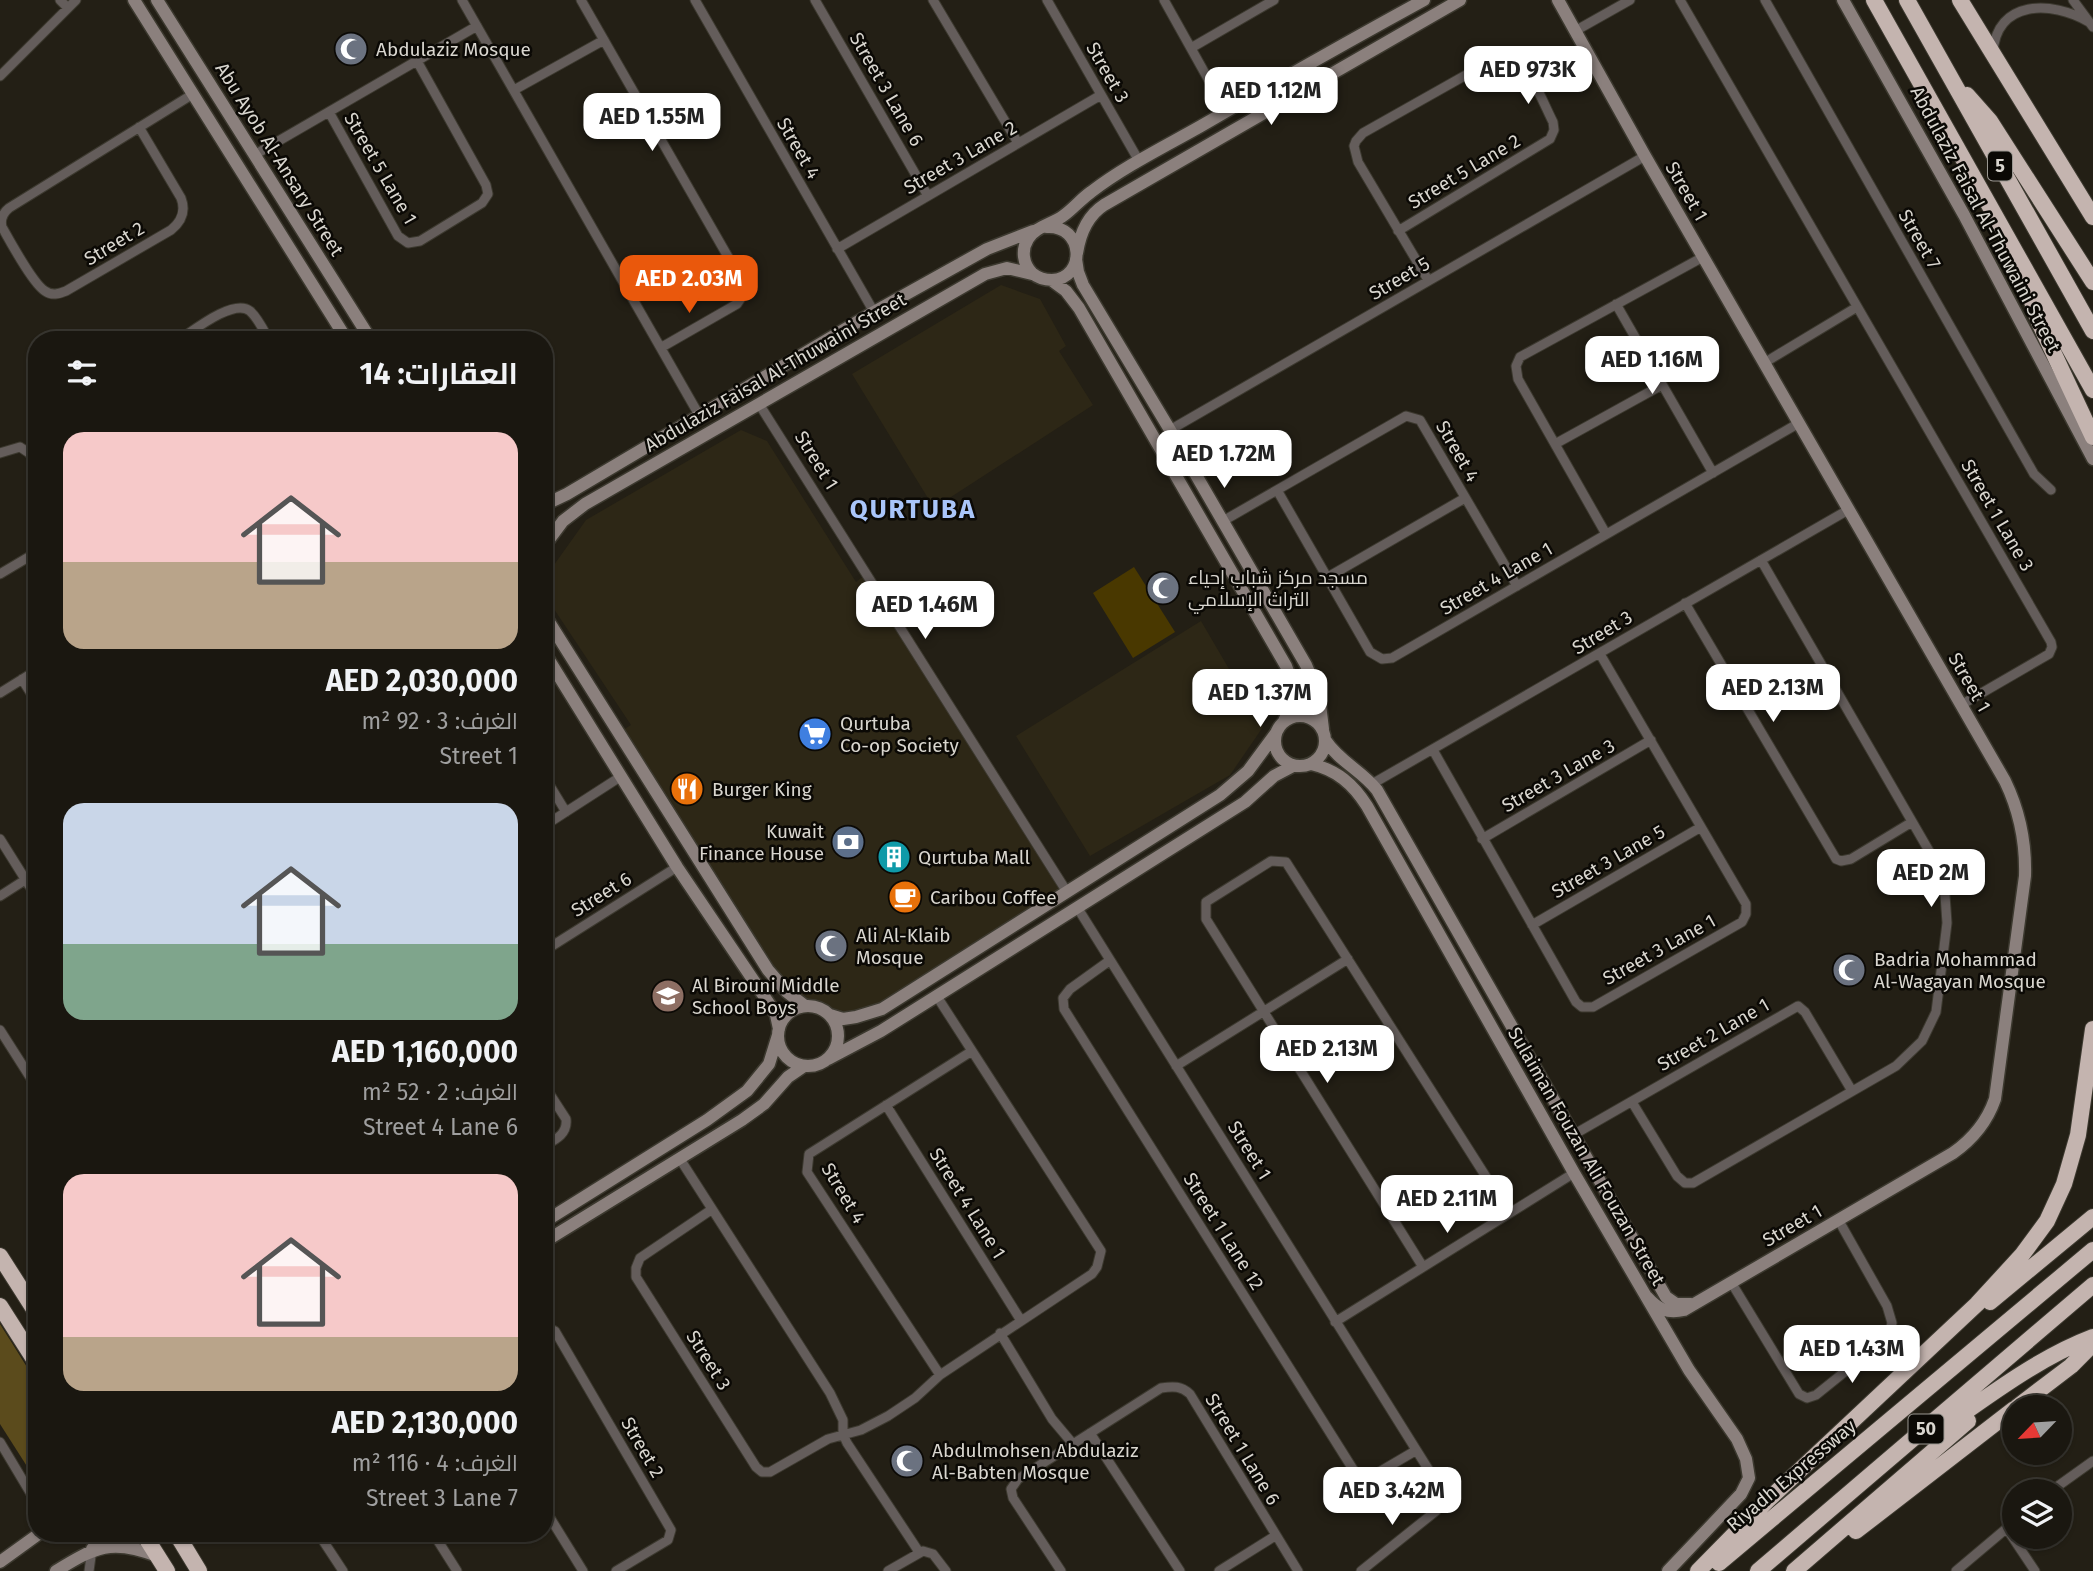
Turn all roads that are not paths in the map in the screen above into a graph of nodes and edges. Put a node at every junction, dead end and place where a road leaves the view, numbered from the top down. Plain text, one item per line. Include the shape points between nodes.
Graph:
1 (60, 0) edge
2 (76, 0) edge
3 (134, 0) edge
4 (157, 0) edge
5 (462, 0) edge
6 (581, 0) edge
7 (695, 0) edge
8 (815, 0) edge
9 (933, 0) edge
10 (1047, 0) edge
11 (1164, 0) edge
12 (1274, 0) edge
13 (1424, 0) edge
14 (1460, 0) edge
15 (1558, 0) edge
16 (1630, 0) edge
17 (1680, 0) edge
18 (1765, 0) edge
19 (1843, 0) edge
20 (1874, 0) edge
21 (1907, 0) edge
22 (1960, 0) edge
23 (2016, 0) edge
24 (2074, 0) edge
25 (2041, 2) edge
26 (2026, 6) junction
27 (68, 8) junction
28 (2091, 24) edge
29 (477, 26) junction
30 (1575, 31) junction
31 (604, 40) junction
32 (1191, 48) junction
33 (1338, 48) junction
34 (1994, 58) junction
35 (416, 61) junction
36 (1314, 61) junction
37 (1347, 64) junction
38 (0, 76) edge
39 (1324, 78) junction
40 (1952, 82) junction
41 (514, 90) junction
42 (193, 93) junction
43 (1101, 94) junction
44 (1226, 111) junction
45 (328, 112) junction
46 (139, 127) junction
47 (1018, 143) junction
48 (256, 154) junction
49 (1645, 156) junction
50 (1139, 162) junction
51 (928, 196) junction
52 (1, 216) edge
53 (2093, 217) edge
54 (300, 228) junction
55 (1042, 229) junction
56 (1398, 231) junction
57 (285, 239) junction
58 (837, 249) junction
59 (318, 256) junction
60 (1077, 256) junction
61 (1703, 257) junction
62 (2020, 261) junction
63 (303, 267) junction
64 (1035, 276) junction
65 (1051, 280) junction
66 (1428, 281) junction
67 (2093, 282) edge
68 (1616, 304) junction
69 (1857, 307) junction
70 (874, 313) junction
71 (193, 331) edge
72 (263, 331) edge
73 (342, 331) edge
74 (365, 331) edge
75 (2093, 331) edge
76 (1116, 339) junction
77 (662, 347) junction
78 (1101, 347) junction
79 (1764, 363) junction
80 (1662, 385) junction
81 (2093, 390) edge
82 (759, 404) junction
83 (699, 415) junction
84 (1799, 423) junction
85 (1170, 430) junction
86 (2093, 437) edge
87 (1555, 444) junction
88 (28, 452) edge
89 (0, 453) edge
90 (2093, 459) edge
91 (1713, 473) junction
92 (1277, 490) junction
93 (2051, 490) dead end
94 (1465, 498) junction
95 (553, 501) edge
96 (1849, 510) junction
97 (1223, 521) junction
98 (1606, 534) junction
99 (553, 536) edge
100 (28, 557) edge
101 (1761, 560) junction
102 (0, 574) edge
103 (1328, 577) junction
104 (1517, 586) junction
105 (1685, 603) junction
106 (553, 628) edge
107 (1600, 654) junction
108 (553, 667) edge
109 (28, 675) edge
110 (22, 679) junction
111 (588, 684) junction
112 (28, 688) edge
113 (0, 693) edge
114 (571, 697) junction
115 (1961, 705) junction
116 (1284, 721) junction
117 (1276, 733) junction
118 (1324, 735) junction
119 (1651, 740) junction
120 (1433, 750) junction
121 (1311, 764) junction
122 (1293, 765) junction
123 (620, 777) junction
124 (1372, 784) junction
125 (553, 791) edge
126 (566, 812) junction
127 (553, 820) edge
128 (1912, 822) junction
129 (1701, 827) junction
130 (0, 839) edge
131 (1482, 839) junction
132 (677, 867) junction
133 (25, 880) junction
134 (28, 884) edge
135 (1067, 892) junction
136 (0, 896) edge
137 (1076, 906) junction
138 (1532, 925) junction
139 (553, 944) edge
140 (1348, 959) junction
141 (1109, 961) junction
142 (936, 995) junction
143 (805, 1006) junction
144 (1264, 1011) junction
145 (830, 1015) junction
146 (2093, 1029) edge
147 (0, 1030) edge
148 (778, 1032) junction
149 (972, 1051) junction
150 (1529, 1056) junction
151 (828, 1059) junction
152 (804, 1066) junction
153 (1175, 1066) junction
154 (1514, 1068) junction
155 (28, 1074) edge
156 (1543, 1081) junction
157 (1526, 1089) junction
158 (1852, 1091) junction
159 (553, 1099) edge
160 (1632, 1102) junction
161 (886, 1105) junction
162 (1573, 1135) junction
163 (553, 1141) edge
164 (680, 1159) junction
165 (634, 1166) junction
166 (1574, 1173) junction
167 (612, 1180) junction
168 (642, 1181) junction
169 (621, 1194) junction
170 (711, 1210) junction
171 (1510, 1213) junction
172 (553, 1216) edge
173 (2093, 1217) edge
174 (1839, 1221) junction
175 (553, 1236) edge
176 (2093, 1250) edge
177 (0, 1256) edge
178 (1423, 1267) junction
179 (1656, 1280) junction
180 (1731, 1282) junction
181 (2093, 1285) edge
182 (1644, 1293) junction
183 (28, 1300) edge
184 (1692, 1304) junction
185 (0, 1306) edge
186 (1020, 1319) junction
187 (1335, 1322) junction
188 (553, 1330) edge
189 (1000, 1333) junction
190 (2093, 1337) edge
191 (2093, 1344) edge
192 (28, 1350) edge
193 (1914, 1364) junction
194 (940, 1374) junction
195 (2023, 1374) junction
196 (2033, 1395) edge
197 (2002, 1419) edge
198 (1090, 1433) junction
199 (843, 1434) junction
200 (0, 1442) edge
201 (1073, 1444) junction
202 (1415, 1451) junction
203 (2093, 1461) edge
204 (2068, 1479) edge
205 (28, 1488) edge
206 (1828, 1513) junction
207 (553, 1523) edge
208 (2002, 1532) edge
209 (1275, 1536) junction
210 (28, 1542) edge
211 (97, 1542) edge
212 (148, 1542) edge
213 (181, 1542) edge
214 (324, 1542) edge
215 (439, 1542) edge
216 (92, 1549) junction
217 (2023, 1549) edge
218 (919, 1552) junction
219 (157, 1556) junction
220 (0, 1562) edge
221 (65, 1570) edge
222 (89, 1571) edge
223 (167, 1571) edge
224 (199, 1571) edge
225 (343, 1571) edge
226 (457, 1571) edge
227 (583, 1571) edge
228 (616, 1571) edge
229 (888, 1571) edge
230 (946, 1571) edge
231 (1061, 1571) edge
232 (1180, 1571) edge
233 (1219, 1571) edge
234 (1298, 1571) edge
235 (1361, 1571) edge
236 (1668, 1571) edge
237 (1698, 1571) edge
238 (1709, 1571) edge
239 (1758, 1571) edge
240 (1794, 1571) edge
241 (1804, 1571) edge
242 (1956, 1571) edge
243 (2035, 1571) edge

1 - 27 street
2 - 27 street
3 - 42 street, Abu Ayob Al-Ansary Street
4 - 48 street, Abu Ayob Al-Ansary Street
5 - 29 street
6 - 31 street
7 - 58 street, Street 4
8 - 51 street, Street 3 Lane 6
9 - 47 street
10 - 43 street, Street 3
11 - 32 street
12 - 32 street
13 - 33 street, Abdulaziz Faisal Al-Thuwaini Street
14 - 37 street
15 - 30 street, Street 1
16 - 30 street
17 - 69 street, Street 1 Lane 3
18 - 93 street, Street 7 via 2034,474
19 - 90 street, Abdulaziz Faisal Al-Thuwaini Street via 1981,245
20 - 62 highway, 5
21 - 40 highway, 5
22 - 34 highway
23 - 26 street
24 - 28 street
25 - 26 street
25 - 28 street
26 - 34 street via 2000,26
27 - 38 street
29 - 35 street
29 - 41 street
30 - 49 street, Street 1
31 - 41 street
31 - 77 street via 743,284 737,304
32 - 44 street
33 - 36 street, Abdulaziz Faisal Al-Thuwaini Street
33 - 37 street via 1339,60
34 - 53 highway
35 - 45 street
35 - 45 street, Street 5 Lane 1 via 488,194 482,203 420,241 408,243 398,236
36 - 39 street via 1325,66
36 - 44 street, Abdulaziz Faisal Al-Thuwaini Street
37 - 39 street
39 - 60 street via 1097,209 1084,227
40 - 67 highway via 1990,121
40 - 75 highway, 5
41 - 77 street
42 - 46 street, Street 2
42 - 57 street, Abu Ayob Al-Ansary Street
43 - 47 street, Street 3 Lane 2
43 - 50 street, Street 3
44 - 50 street, Abdulaziz Faisal Al-Thuwaini Street
45 - 48 street
46 - 52 street, Street 2
46 - 52 street, Street 2 via 183,203 181,218 171,230 66,292 54,294 36,282 2,227
47 - 51 street, Street 3 Lane 2
48 - 54 street, Abu Ayob Al-Ansary Street
49 - 61 street, Street 1
49 - 66 street, Street 5
50 - 55 street, Abdulaziz Faisal Al-Thuwaini Street
51 - 58 street, Street 3 Lane 2
54 - 57 street via 302,235 297,241
54 - 59 street, Abu Ayob Al-Ansary Street
55 - 60 street via 1065,232 1073,239
55 - 64 street via 1030,237 1024,250 1026,265
55 - 70 street, Abdulaziz Faisal Al-Thuwaini Street via 987,249
56 - 56 street, Street 5 Lane 2 via 1357,162 1356,141 1489,62 1503,58 1518,62 1528,72 1553,122 1550,139
56 - 66 street, Street 5 Lane 2
57 - 63 street, Abu Ayob Al-Ansary Street
58 - 70 street, Street 4
59 - 63 street via 307,254
59 - 74 street, Abu Ayob Al-Ansary Street
60 - 65 street via 1066,274
60 - 76 street via 1081,281
61 - 68 street
61 - 79 street, Street 1
62 - 81 highway, 5
62 - 86 highway via 2039,322
63 - 73 street, Abu Ayob Al-Ansary Street
64 - 65 street
64 - 82 street, Abdulaziz Faisal Al-Thuwaini Street via 1013,269 985,274
65 - 78 street via 1075,302
66 - 85 street, Street 5
68 - 80 street
68 - 87 street via 1520,357 1517,363 1518,379
69 - 79 street
69 - 115 street, Street 1 Lane 3 via 2052,647 2049,654
70 - 83 street, Abdulaziz Faisal Al-Thuwaini Street
71 - 72 street via 239,307 253,314
76 - 78 street
76 - 85 street
77 - 83 street
78 - 116 street via 1286,666 1292,698
79 - 84 street, Street 1
80 - 87 street
80 - 91 street
82 - 99 street, Abdulaziz Faisal Al-Thuwaini Street via 585,504 563,521
82 - 135 street, Street 1
83 - 95 street, Abdulaziz Faisal Al-Thuwaini Street
84 - 91 street, Street 4 Lane 1
84 - 96 street, Street 1
85 - 97 street
87 - 98 street
88 - 89 street via 20,447
91 - 98 street, Street 4 Lane 1
92 - 94 street, Street 4 via 1406,416 1420,420
92 - 97 street, Street 4
92 - 103 street, Street 4 Lane 1
94 - 103 street
94 - 104 street, Street 4
96 - 101 street, Street 3
96 - 115 street, Street 1
97 - 118 street via 1311,676 1319,696
98 - 104 street, Street 4 Lane 1
100 - 102 street
101 - 105 street, Street 3
101 - 128 street
103 - 104 street, Street 4 Lane 1 via 1370,652 1382,659 1392,658
105 - 107 street, Street 3
105 - 128 street via 1836,859 1850,859
106 - 111 street
107 - 119 street, Street 3 Lane 1
107 - 120 street, Street 3
108 - 114 street
109 - 110 street
110 - 112 street
110 - 113 street
111 - 114 street
111 - 143 street via 768,970
114 - 123 street
115 - 174 street, Street 1 via 2011,793 2025,846 2025,876 1995,1099 1984,1123 1962,1147
116 - 117 street
116 - 118 street via 1306,716 1315,720
117 - 122 street via 1278,752
117 - 135 street via 1228,789
118 - 121 street via 1323,753
118 - 124 street, Sulaiman Fouzan Ali Fouzan Street via 1334,752
119 - 129 street, Street 3 Lane 1
119 - 131 street, Street 3 Lane 3
120 - 124 street, Street 3
120 - 131 street, Street 3 Lane 1
121 - 122 street
121 - 154 street, Sulaiman Fouzan Ali Fouzan Street via 1340,775 1362,797
122 - 137 street via 1245,802
123 - 126 street
123 - 132 street
124 - 150 street, Sulaiman Fouzan Ali Fouzan Street
125 - 126 street
126 - 127 street
128 - 158 street via 1936,863 1945,895 1947,923 1936,1012 1922,1041 1896,1066
129 - 138 street, Street 3 Lane 5
129 - 138 street, Street 3 Lane 1 via 1746,904 1742,922 1593,1007 1576,1002
130 - 133 street
131 - 138 street, Street 3 Lane 1
132 - 139 street, Street 6
132 - 148 street via 770,1005
133 - 134 street
133 - 136 street
135 - 145 street via 882,1009 843,1019
137 - 141 street, Street 1
137 - 142 street
140 - 144 street
140 - 144 street via 1280,860 1206,902 1206,919
140 - 171 street
141 - 153 street, Street 1
141 - 202 street, Street 1 Lane 12 via 1070,989 1063,998 1064,1009 1356,1474 1369,1478
142 - 149 street
142 - 151 street
143 - 145 street
143 - 148 street via 786,1015
144 - 153 street
144 - 178 street
145 - 151 street via 838,1040
146 - 193 highway via 2078,1135 2048,1221 1977,1304
147 - 155 street
148 - 152 street via 784,1053
148 - 165 street via 769,1064 747,1091
149 - 161 street, Street 4
149 - 186 street via 1101,1251 1092,1274
150 - 154 street via 1527,1066
150 - 156 street, Sulaiman Fouzan Ali Fouzan Street
151 - 152 street
152 - 164 street via 764,1104
153 - 187 street, Street 1
154 - 157 street, Sulaiman Fouzan Ali Fouzan Street
156 - 157 street via 1532,1080
156 - 162 street, Sulaiman Fouzan Ali Fouzan Street
157 - 166 street, Sulaiman Fouzan Ali Fouzan Street
158 - 160 street via 1693,1183 1677,1176
158 - 160 street, Street 2 Lane 1 via 1798,1006
159 - 163 street via 566,1119
160 - 162 street, Street 2 Lane 1
161 - 186 street, Street 4 Lane 1
161 - 194 street, Street 4 via 809,1154 807,1172
162 - 179 street, Sulaiman Fouzan Ali Fouzan Street
164 - 168 street
164 - 170 street
165 - 167 street
165 - 168 street via 634,1176
166 - 171 street
166 - 182 street, Sulaiman Fouzan Ali Fouzan Street
167 - 169 street
167 - 172 street
168 - 169 street
169 - 175 street
170 - 199 street via 830,1393 844,1420
170 - 199 street, Street 3 via 640,1258 636,1277 762,1472
171 - 178 street
173 - 193 highway
174 - 180 street, Street 1
174 - 180 street via 1892,1323 1878,1345 1816,1395 1807,1398 1799,1394
176 - 238 highway, Riyadh Expressway / 50
177 - 183 highway
178 - 187 street
179 - 182 street via 1653,1289
179 - 184 street via 1670,1301
180 - 184 street, Street 1
181 - 206 highway, 50
182 - 184 street, Street 1 via 1663,1311 1684,1310
182 - 236 street, Sulaiman Fouzan Ali Fouzan Street via 1737,1439 1749,1478 1741,1494
185 - 192 highway
186 - 189 street
187 - 202 street, Street 1
188 - 228 street, Street 2 via 671,1530 668,1541
189 - 194 street
189 - 201 street via 1052,1419
190 - 195 highway
191 - 196 highway
193 - 237 highway
194 - 199 street via 888,1416
195 - 206 highway via 1903,1454
195 - 240 highway
197 - 241 highway
198 - 201 street, Street 1 Lane 6
198 - 209 street, Street 1 Lane 6 via 1161,1388 1183,1388 1191,1394
198 - 232 street
199 - 218 street
200 - 205 street
201 - 231 street, Street 1 Lane 6 via 1018,1479 1011,1489
202 - 235 street, Street 1 via 1440,1488 1441,1503
203 - 204 street
206 - 239 highway, 50
207 - 227 street
208 - 242 street
209 - 233 street
209 - 234 street, Street 1 Lane 6
210 - 220 street
211 - 216 street
212 - 219 highway
213 - 224 highway
214 - 225 street
215 - 226 street
216 - 219 street via 129,1547
216 - 221 street
216 - 222 street
217 - 243 street
218 - 229 street
218 - 230 street via 933,1554
219 - 223 highway

